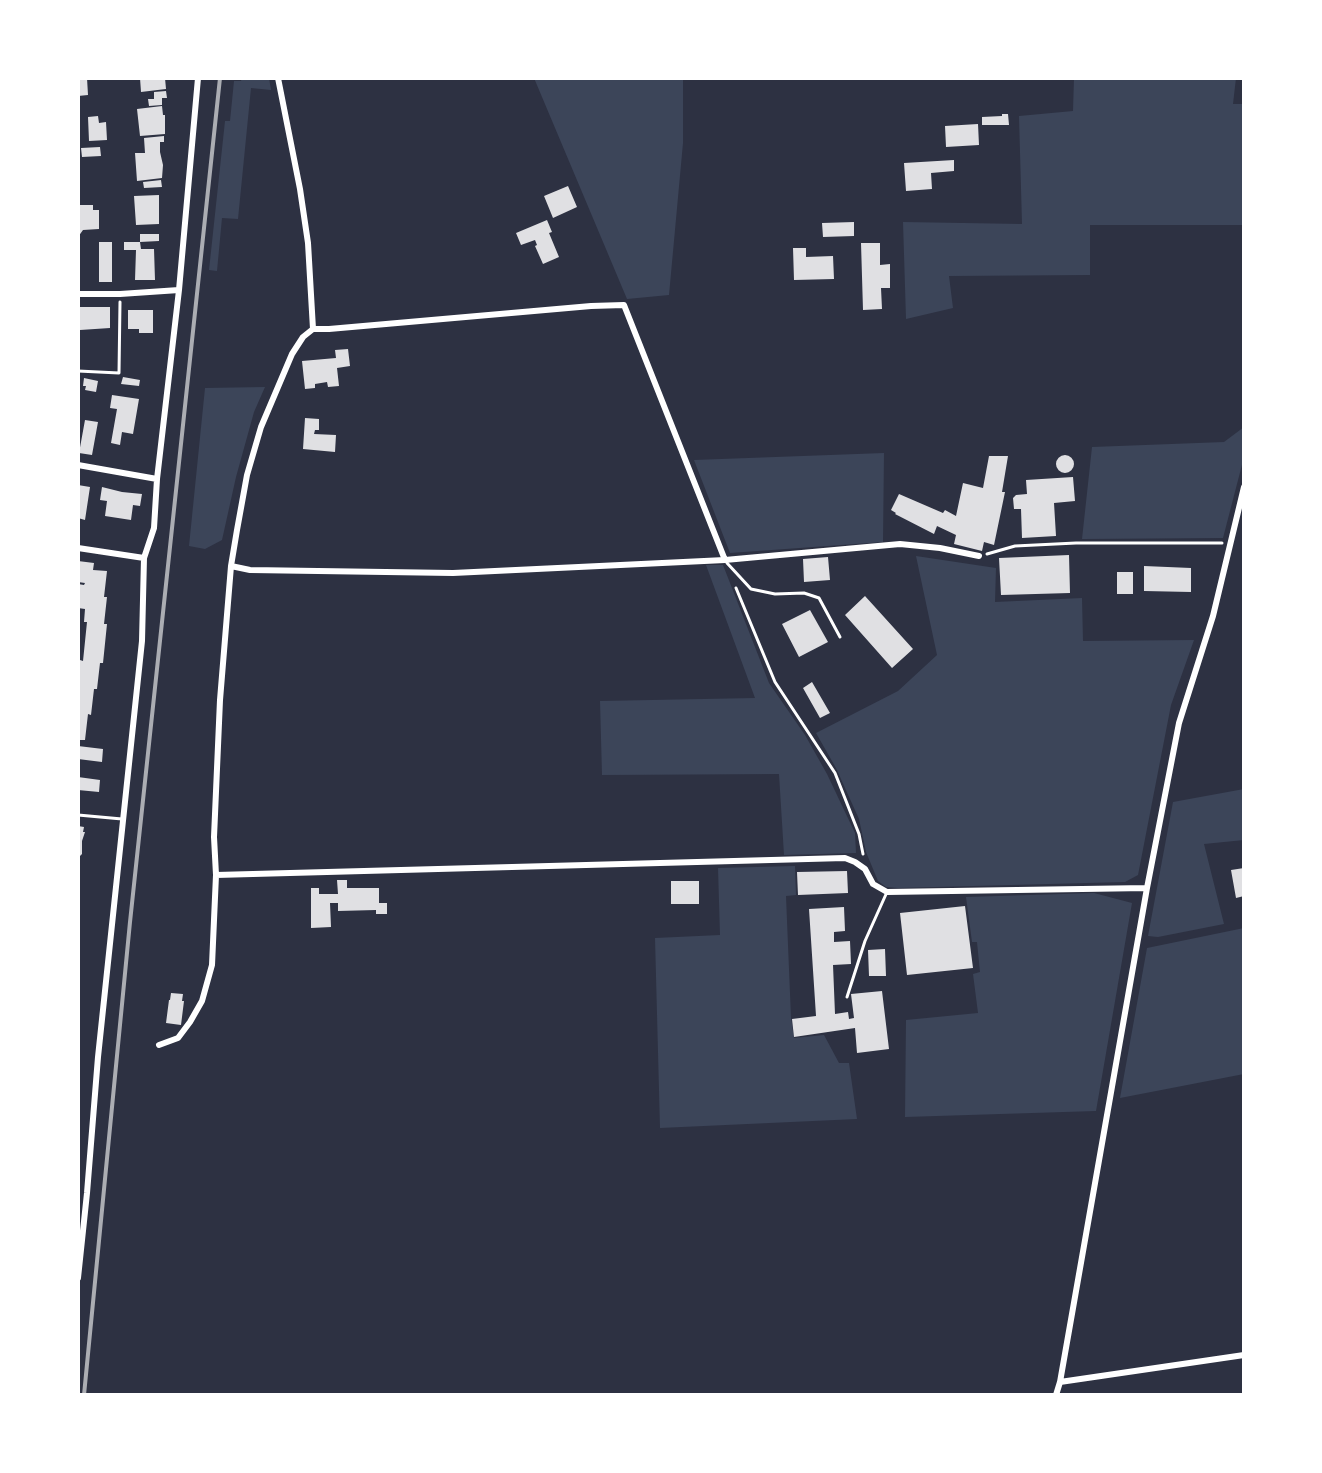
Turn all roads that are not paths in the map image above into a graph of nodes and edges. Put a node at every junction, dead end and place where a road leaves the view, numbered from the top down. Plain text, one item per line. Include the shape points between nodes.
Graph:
1 (198, 78) edge
2 (278, 78) edge
3 (179, 290) junction
4 (78, 294) edge
5 (313, 329) junction
6 (78, 465) edge
7 (157, 479) junction
8 (1244, 487) edge
9 (78, 548) edge
10 (979, 556) road end
11 (144, 558) junction
12 (725, 560) junction
13 (231, 566) junction
14 (840, 637) dead end
15 (78, 815) edge
16 (124, 819) junction
17 (216, 875) junction
18 (1147, 888) junction
19 (887, 892) junction
20 (847, 997) dead end
21 (159, 1045) dead end
22 (78, 1193) edge
23 (87, 1193) junction
24 (78, 1278) edge
25 (1244, 1355) edge
26 (1060, 1382) junction
27 (1056, 1395) edge

1 - 3 street
2 - 5 street via 308,243
3 - 4 street
3 - 7 street
5 - 12 street via 624,305
5 - 13 street via 292,354 261,427
6 - 7 street
7 - 11 street via 154,528
8 - 18 street via 1213,616 1179,723
9 - 11 street
10 - 12 street via 900,544
11 - 16 street via 142,641
12 - 13 street via 453,573
12 - 14 lane via 751,589 819,598
13 - 17 street via 219,715
15 - 16 lane
16 - 23 street
17 - 19 street via 845,858 865,869 873,884
17 - 21 street via 212,965 202,1001 178,1038
18 - 19 street
18 - 26 street
19 - 20 lane
22 - 23 street
23 - 24 street
25 - 26 street
26 - 27 street

